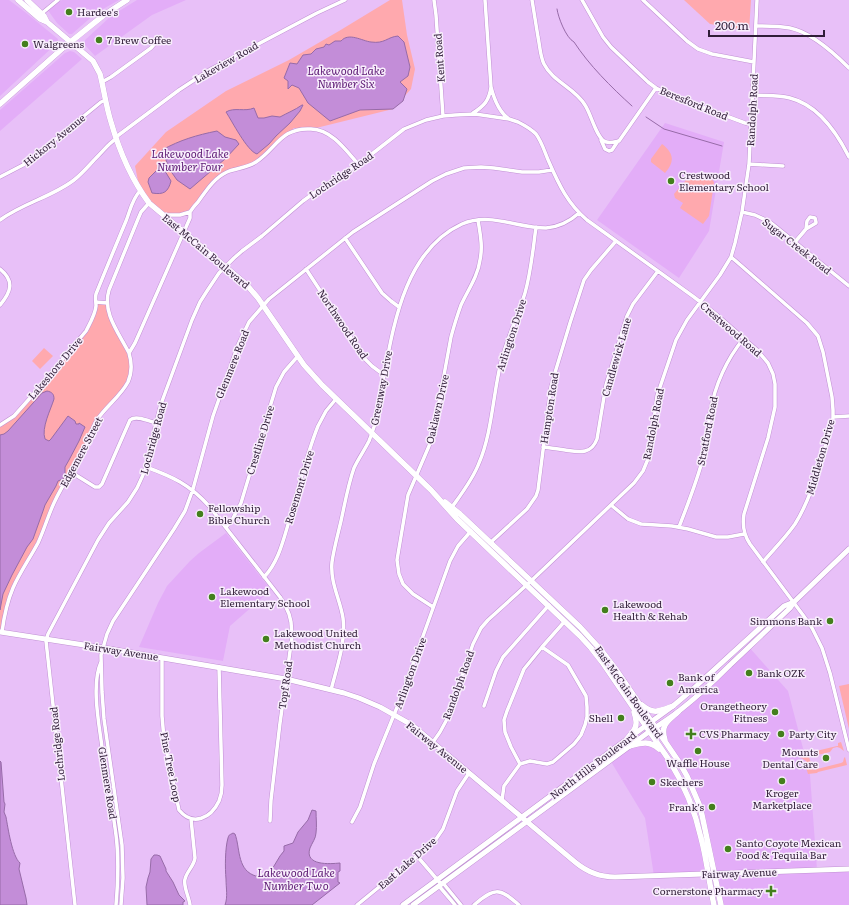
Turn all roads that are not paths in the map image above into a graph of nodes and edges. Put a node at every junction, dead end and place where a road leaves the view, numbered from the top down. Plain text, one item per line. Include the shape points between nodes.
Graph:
1 (18, 0) edge
2 (27, 0) edge
3 (58, 0) edge
4 (128, 0) edge
5 (345, 0) edge
6 (434, 0) edge
7 (485, 0) edge
8 (532, 0) edge
9 (582, 0) edge
10 (643, 0) edge
11 (757, 0) edge
12 (40, 16) junction
13 (756, 26) junction
14 (158, 40) dead end
15 (70, 42) junction
16 (754, 62) junction
17 (849, 68) edge
18 (102, 82) junction
19 (491, 87) junction
20 (656, 88) junction
21 (753, 95) junction
22 (106, 100) junction
23 (0, 104) edge
24 (472, 114) junction
25 (443, 116) junction
26 (510, 119) junction
27 (751, 124) junction
28 (600, 137) junction
29 (116, 138) junction
30 (619, 140) junction
31 (849, 158) edge
32 (358, 164) junction
33 (749, 164) junction
34 (783, 166) dead end
35 (552, 170) junction
36 (0, 177) edge
37 (140, 191) junction
38 (149, 203) junction
39 (190, 212) junction
40 (742, 212) junction
41 (579, 213) junction
42 (164, 215) junction
43 (0, 220) edge
44 (478, 220) junction
45 (536, 227) junction
46 (806, 229) dead end
47 (183, 232) junction
48 (345, 238) junction
49 (616, 241) junction
50 (795, 242) junction
51 (731, 257) junction
52 (226, 266) junction
53 (0, 269) edge
54 (306, 269) junction
55 (658, 271) junction
56 (849, 286) edge
57 (96, 302) junction
58 (701, 302) junction
59 (107, 303) junction
60 (0, 305) edge
61 (263, 305) junction
62 (399, 307) junction
63 (744, 338) junction
64 (129, 353) junction
65 (298, 356) junction
66 (384, 375) junction
67 (336, 399) junction
68 (849, 416) edge
69 (833, 417) junction
70 (156, 423) junction
71 (0, 425) edge
72 (372, 434) junction
73 (543, 447) junction
74 (146, 467) junction
75 (71, 472) junction
76 (416, 476) junction
77 (193, 490) junction
78 (431, 490) junction
79 (611, 505) junction
80 (452, 507) junction
81 (226, 527) junction
82 (679, 527) junction
83 (472, 529) junction
84 (744, 534) junction
85 (489, 545) junction
86 (849, 549) edge
87 (763, 562) junction
88 (264, 576) junction
89 (529, 583) junction
90 (794, 602) junction
91 (550, 603) junction
92 (433, 607) junction
93 (569, 617) junction
94 (565, 621) junction
95 (1, 632) edge
96 (46, 639) junction
97 (542, 647) junction
98 (103, 648) junction
99 (162, 658) junction
100 (101, 661) junction
101 (219, 667) junction
102 (286, 679) junction
103 (331, 690) junction
104 (640, 704) junction
105 (484, 706) dead end
106 (632, 706) junction
107 (673, 706) junction
108 (678, 712) junction
109 (394, 714) junction
110 (651, 722) junction
111 (646, 726) junction
112 (655, 727) junction
113 (649, 732) junction
114 (626, 740) junction
115 (433, 742) junction
116 (630, 746) junction
117 (668, 747) junction
118 (849, 750) edge
119 (664, 753) junction
120 (520, 764) junction
121 (469, 773) junction
122 (502, 800) junction
123 (522, 817) junction
124 (191, 819) junction
125 (270, 821) dead end
126 (527, 821) junction
127 (352, 822) dead end
128 (417, 856) junction
129 (849, 869) edge
130 (708, 874) junction
131 (715, 874) junction
132 (440, 883) junction
133 (75, 905) edge
134 (116, 905) edge
135 (122, 905) edge
136 (190, 905) edge
137 (357, 905) edge
138 (403, 905) edge
139 (413, 905) edge
140 (455, 905) edge
141 (461, 905) edge
142 (474, 905) edge
143 (519, 905) edge
144 (714, 905) edge
145 (721, 905) edge

1 - 12 main road
2 - 12 main road
3 - 12 street
4 - 15 main road
5 - 29 street, Lakeview Road via 317,12 211,69
6 - 25 street, Kent Road
7 - 19 street, Crestwood Road
8 - 28 street via 545,65 580,98
9 - 20 street, Beresford Road via 611,47 642,78
10 - 16 street via 698,49
11 - 13 street, Randolph Road
12 - 15 main road, East McCain Boulevard via 44,16 47,22
13 - 16 street, Randolph Road
13 - 17 street via 785,27 804,33
14 - 18 street via 151,48
15 - 18 main road, East McCain Boulevard via 93,61
15 - 23 main road
16 - 21 street, Randolph Road
18 - 22 main road, East McCain Boulevard
19 - 24 street, Crestwood Road via 484,106
19 - 26 street, Crestwood Road via 498,106
20 - 27 street, Beresford Road
20 - 30 street
21 - 27 street, Randolph Road
21 - 31 street via 785,97 810,107 840,140
22 - 29 main road, East McCain Boulevard
22 - 36 street, Hickory Avenue via 30,160
24 - 25 street, Lochridge Road
24 - 26 street, Lochridge Road
25 - 32 street, Lochridge Road via 404,129
26 - 35 street, Crestwood Road via 535,133
27 - 33 street, Randolph Road
28 - 30 street via 607,142
28 - 30 street via 605,149 609,151
29 - 37 main road, East McCain Boulevard
29 - 43 street, Lakeview Road via 74,180
32 - 39 street via 328,134 312,129 295,130 283,137 255,163 219,177
32 - 52 street, Lochridge Road via 303,201
33 - 34 street
33 - 40 street, Randolph Road
35 - 41 street, Crestwood Road via 564,194
35 - 48 street, Glenmere Road via 522,172 481,167 453,171 432,181
37 - 38 main road, East McCain Boulevard
37 - 57 street, Lakeshore Drive via 134,199 96,294
38 - 42 main road, East McCain Boulevard
38 - 59 street via 138,219 109,290
39 - 42 street
39 - 47 street
40 - 50 street, Sugar Creek Road via 770,222
40 - 51 street, Randolph Road
41 - 45 street, Greenway Drive via 560,225
41 - 49 street, Crestwood Road
42 - 47 main road, East McCain Boulevard
44 - 45 street, Greenway Drive via 497,220
44 - 62 street, Greenway Drive via 455,228 428,249 413,272
44 - 76 street, Oaklawn Drive via 482,250 479,265 454,325 435,424
45 - 80 street, Arlington Drive via 529,278 501,361 483,451 476,470
46 - 50 street
47 - 52 main road, East McCain Boulevard
47 - 64 street
48 - 54 street, Glenmere Road
48 - 62 street via 382,293
49 - 55 street, Crestwood Road
49 - 73 street, Hampton Road via 582,284 551,387
50 - 56 street, Sugar Creek Road
51 - 58 street, Randolph Road
51 - 69 street, Middleton Drive via 814,330 823,352 832,397
52 - 61 main road, East McCain Boulevard via 246,284
52 - 70 street, Lochridge Road via 207,290 196,311
53 - 60 street via 8,278 10,288
54 - 61 street, Glenmere Road
54 - 66 street, Northwood Road via 362,355
55 - 58 street, Crestwood Road
55 - 73 street, Candlewick Lane via 627,316 606,385 596,443 591,449 582,452
57 - 59 street
57 - 71 street, Lakeshore Drive via 90,324 81,338 14,416
58 - 63 street, Crestwood Road
58 - 79 street, Randolph Road via 682,328 672,349 657,396 646,464 634,483
59 - 64 street via 116,330
61 - 65 main road, East McCain Boulevard
61 - 77 street, Glenmere Road via 249,322 238,345 213,416
62 - 66 street, Greenway Drive
63 - 82 street, Stratford Road via 726,365 716,389 703,457
63 - 84 street, Crestwood Road via 768,363 776,390 768,438 744,514
64 - 75 street, Edgemere Street via 131,368 128,382 93,426 85,449
65 - 67 main road, East McCain Boulevard via 313,376
65 - 81 street, Crestline Drive via 284,372 276,387 241,503
66 - 72 street, Greenway Drive
67 - 72 main road, East McCain Boulevard
67 - 88 street, Rosemont Drive via 318,426 281,545 273,565
68 - 69 street
69 - 87 street, Middleton Drive via 804,508 791,529
70 - 74 street, Lochridge Road
70 - 75 street via 137,418 130,420 99,487
72 - 76 main road, East McCain Boulevard
72 - 103 street, Greenway Drive via 351,477 333,558 332,579 344,634
73 - 85 street, Hampton Road via 538,490 533,501
74 - 77 street, Topf Road via 173,477
74 - 96 street, Lochridge Road via 133,494 98,540
75 - 95 street, Edgemere Street via 13,589
76 - 78 main road, East McCain Boulevard
76 - 92 street, Oaklawn Drive via 406,503 398,567 400,578 406,587
77 - 81 street, Topf Road
77 - 98 street, Glenmere Road via 185,511 113,621
78 - 80 main road, East McCain Boulevard
78 - 83 main road, East McCain Boulevard via 457,519
79 - 82 street via 624,517 637,523
79 - 89 street, Randolph Road
80 - 83 main road, East McCain Boulevard
81 - 88 street, Topf Road
82 - 84 street via 716,537
83 - 85 main road, East McCain Boulevard
83 - 92 street, Arlington Drive via 450,561
84 - 87 street
85 - 89 main road, East McCain Boulevard
86 - 90 street, North Hills Boulevard
87 - 90 street
88 - 102 street, Topf Road via 285,604 291,619 292,637
89 - 91 main road, East McCain Boulevard
89 - 115 street, Randolph Road via 488,620 477,634 446,721
90 - 107 street, North Hills Boulevard via 784,606
90 - 108 street, North Hills Boulevard via 724,672
90 - 118 street via 812,628 825,656
91 - 93 main road, East McCain Boulevard
91 - 94 main road, East McCain Boulevard
91 - 105 street via 503,657
92 - 109 street, Arlington Drive
93 - 94 street
93 - 104 main road, East McCain Boulevard via 605,654
94 - 97 street
94 - 106 main road, East McCain Boulevard via 599,658
95 - 96 street, Fairway Avenue
96 - 98 street, Fairway Avenue
96 - 133 street, Lochridge Road
97 - 120 street via 524,669 504,720 505,732
97 - 120 street via 568,665 586,696 587,717 578,739 553,762 547,764 530,761
98 - 99 street, Fairway Avenue
98 - 100 street, Glenmere Road
99 - 101 street, Fairway Avenue
99 - 124 street, Pine Tree Loop via 164,739 179,808 184,816
100 - 134 street, Glenmere Road via 98,667 96,703 116,835
100 - 135 street, Glenmere Road via 102,706 122,846
101 - 102 street, Fairway Avenue
101 - 124 street via 221,794 209,813
102 - 103 street, Fairway Avenue
102 - 125 street, Topf Road
103 - 109 street, Fairway Avenue via 364,700
104 - 107 main road via 655,712
104 - 110 main road, East McCain Boulevard
106 - 111 main road, East McCain Boulevard
106 - 114 main road via 636,726
107 - 110 street, North Hills Boulevard
108 - 112 street, North Hills Boulevard
108 - 117 main road via 663,728
109 - 115 street, Fairway Avenue
109 - 127 street, Arlington Drive via 360,807
110 - 111 street, North Hills Boulevard
110 - 112 main road, East McCain Boulevard
111 - 113 main road, East McCain Boulevard
111 - 114 street, North Hills Boulevard
112 - 113 street, North Hills Boulevard
112 - 117 main road, East McCain Boulevard
113 - 116 street, North Hills Boulevard
113 - 119 main road, East McCain Boulevard
114 - 123 street, North Hills Boulevard
115 - 121 street, Fairway Avenue
116 - 119 main road via 649,743
116 - 126 street, North Hills Boulevard
117 - 131 main road, East McCain Boulevard via 687,776 699,804
119 - 130 main road, East McCain Boulevard via 687,794 701,837
120 - 122 street via 504,786
121 - 122 street, Fairway Avenue
121 - 128 street, East Lake Drive via 454,798 439,835
122 - 123 street, Fairway Avenue
123 - 126 street, Fairway Avenue
123 - 132 street, North Hills Boulevard
124 - 136 street via 195,858 184,884
126 - 130 street, Fairway Avenue via 582,868 597,875 615,878
126 - 132 street, North Hills Boulevard
128 - 132 street
128 - 137 street, East Lake Drive
129 - 131 street, Fairway Avenue
130 - 131 street, Fairway Avenue
130 - 144 main road, East McCain Boulevard
131 - 145 main road, East McCain Boulevard
132 - 138 street, North Hills Boulevard
132 - 139 street, North Hills Boulevard
132 - 140 street
132 - 141 street
142 - 143 street via 486,895 496,892 506,894

